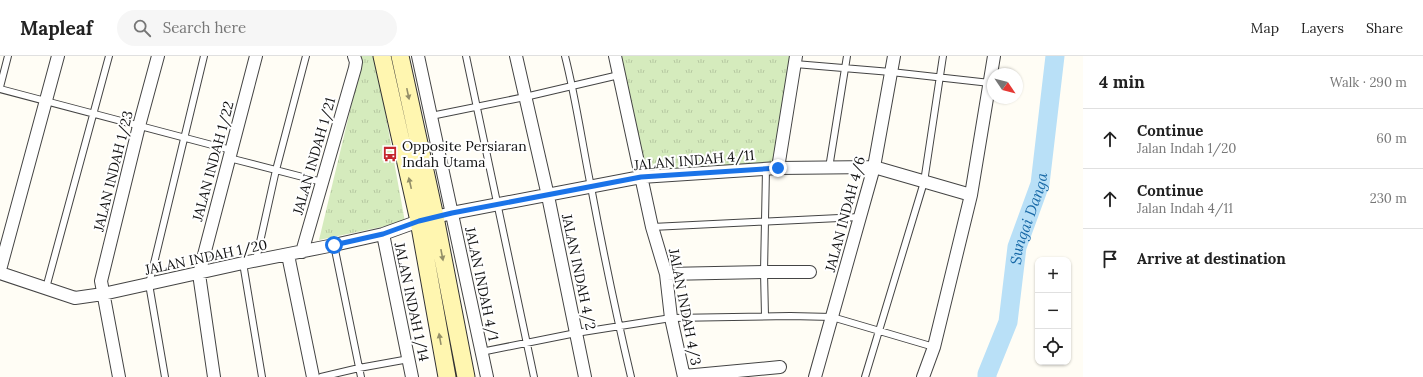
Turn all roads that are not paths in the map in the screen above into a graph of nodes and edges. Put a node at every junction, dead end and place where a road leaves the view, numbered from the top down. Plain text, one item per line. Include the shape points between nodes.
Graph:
1 (8, 56) edge
2 (58, 56) edge
3 (109, 56) edge
4 (158, 56) edge
5 (204, 56) edge
6 (256, 56) edge
7 (306, 56) edge
8 (382, 56) edge
9 (400, 56) edge
10 (418, 56) edge
11 (466, 56) edge
12 (516, 56) edge
13 (565, 56) edge
14 (615, 56) edge
15 (847, 56) edge
16 (894, 56) edge
17 (943, 56) edge
18 (994, 56) edge
19 (796, 60) edge
20 (354, 62) edge
21 (846, 68) junction
22 (992, 68) edge
23 (891, 72) junction
24 (619, 75) junction
25 (941, 78) junction
26 (987, 83) edge
27 (573, 86) junction
28 (0, 88) edge
29 (525, 97) junction
30 (46, 101) junction
31 (987, 101) edge
32 (477, 107) junction
33 (94, 114) junction
34 (431, 116) junction
35 (139, 126) junction
36 (185, 138) junction
37 (230, 154) junction
38 (874, 167) junction
39 (778, 168) junction
40 (829, 168) junction
41 (766, 169) junction
42 (276, 170) junction
43 (641, 177) junction
44 (322, 182) junction
45 (924, 182) junction
46 (591, 187) junction
47 (971, 195) junction
48 (548, 196) junction
49 (497, 205) junction
50 (452, 213) junction
51 (435, 217) junction
52 (860, 217) junction
53 (419, 221) junction
54 (764, 222) junction
55 (652, 227) junction
56 (383, 234) junction
57 (334, 245) junction
58 (302, 252) junction
59 (288, 255) junction
60 (256, 260) junction
61 (243, 263) junction
62 (0, 272) edge
63 (764, 272) junction
64 (810, 272) dead end
65 (199, 274) junction
66 (666, 274) junction
67 (149, 284) junction
68 (46, 288) junction
69 (103, 294) junction
70 (765, 316) junction
71 (832, 317) junction
72 (671, 318) junction
73 (619, 326) junction
74 (878, 331) junction
75 (576, 333) junction
76 (527, 343) junction
77 (934, 347) junction
78 (481, 352) junction
79 (409, 359) junction
80 (780, 367) dead end
81 (359, 368) junction
82 (119, 377) edge
83 (164, 377) edge
84 (214, 377) edge
85 (262, 377) edge
86 (312, 377) edge
87 (321, 377) edge
88 (361, 377) edge
89 (412, 377) edge
90 (447, 377) edge
91 (466, 377) edge
92 (487, 377) edge
93 (534, 377) edge
94 (585, 377) edge
95 (631, 377) edge
96 (684, 377) edge
97 (815, 377) edge
98 (865, 377) edge
99 (923, 377) edge

1 - 28 lane
2 - 30 street
3 - 33 lane
4 - 35 street, JALAN INDAH 1/23
5 - 36 lane
6 - 37 street, JALAN INDAH 1/22
7 - 42 lane
53 -> 8 main road
9 -> 51 main road
10 - 34 street, JALAN INDAH 4/1
11 - 32 lane
12 - 29 street, JALAN INDAH 4/2
13 - 27 lane
14 - 24 street, JALAN INDAH 4/3
15 - 21 lane
16 - 23 street, JALAN INDAH 4/6
17 - 25 lane
18 - 22 street
19 - 21 lane
19 - 39 street
20 - 44 street, JALAN INDAH 1/21
21 - 23 lane
21 - 40 lane
23 - 25 lane
23 - 38 street, JALAN INDAH 4/6
24 - 27 lane
24 - 43 street, JALAN INDAH 4/3
25 - 26 lane
25 - 45 lane
27 - 29 lane
27 - 46 lane
28 - 30 lane
29 - 32 lane
29 - 48 street, JALAN INDAH 4/2
30 - 33 lane
30 - 62 street
31 - 47 street
32 - 34 lane
32 - 49 lane
33 - 35 lane
33 - 68 lane
34 - 50 street, JALAN INDAH 4/1
35 - 36 lane
35 - 69 street, JALAN INDAH 1/23 via 101,281
36 - 37 lane
36 - 67 lane
37 - 42 lane
37 - 65 street, JALAN INDAH 1/22
38 - 40 street, JALAN INDAH 4/11
38 - 45 street, JALAN INDAH 4/11
38 - 52 street, JALAN INDAH 4/6
39 - 40 street, JALAN INDAH 4/11
39 - 41 street, JALAN INDAH 4/11
41 - 43 street, JALAN INDAH 4/11
41 - 54 lane
42 - 44 lane
42 - 60 lane
43 - 46 street, JALAN INDAH 4/11
43 - 55 street, JALAN INDAH 4/3
44 - 58 street, JALAN INDAH 1/21
45 - 47 street, JALAN INDAH 4/11
45 - 74 lane
46 - 48 street, JALAN INDAH 4/11
46 - 73 lane
47 - 77 street
48 - 49 street, JALAN INDAH 4/11
48 - 75 street, JALAN INDAH 4/2
49 - 50 street, JALAN INDAH 4/11
49 - 76 lane
50 - 51 street, JALAN INDAH 4/11
50 - 78 street, JALAN INDAH 4/1
51 - 53 street, JALAN INDAH 4/11
51 -> 91 main road
52 - 54 lane
52 - 71 street, JALAN INDAH 4/6
53 - 56 street, JALAN INDAH 1/20
90 -> 53 main road
54 - 55 lane
54 - 63 lane
55 - 66 street, JALAN INDAH 4/3
56 - 57 street, JALAN INDAH 1/20
56 - 79 street, JALAN INDAH 1/14
57 - 58 street, JALAN INDAH 1/20
57 - 81 lane
58 - 59 street, JALAN INDAH 1/20
59 - 60 street, JALAN INDAH 1/20
59 - 86 street
60 - 61 street, JALAN INDAH 1/20
61 - 65 street, JALAN INDAH 1/20
61 - 85 lane
62 - 68 street, JALAN INDAH 1/20
63 - 64 street
63 - 66 street
63 - 70 lane
65 - 67 street, JALAN INDAH 1/20
65 - 84 street
66 - 72 street, JALAN INDAH 4/3
67 - 69 street, JALAN INDAH 1/20
67 - 83 lane
68 - 69 street, JALAN INDAH 1/20 via 75,298
69 - 82 street, JALAN INDAH 1/23
70 - 71 lane
70 - 72 lane
71 - 74 lane
71 - 97 street, JALAN INDAH 4/6
72 - 73 lane
72 - 96 street, JALAN INDAH 4/3
73 - 75 lane
73 - 95 lane
74 - 77 lane
74 - 98 lane
75 - 76 lane
75 - 94 street, JALAN INDAH 4/2
76 - 78 lane
76 - 93 lane
77 - 99 street
78 - 92 street, JALAN INDAH 4/1
79 - 81 lane
79 - 89 street, JALAN INDAH 1/14
80 - 96 street
81 - 87 lane
81 - 88 lane

